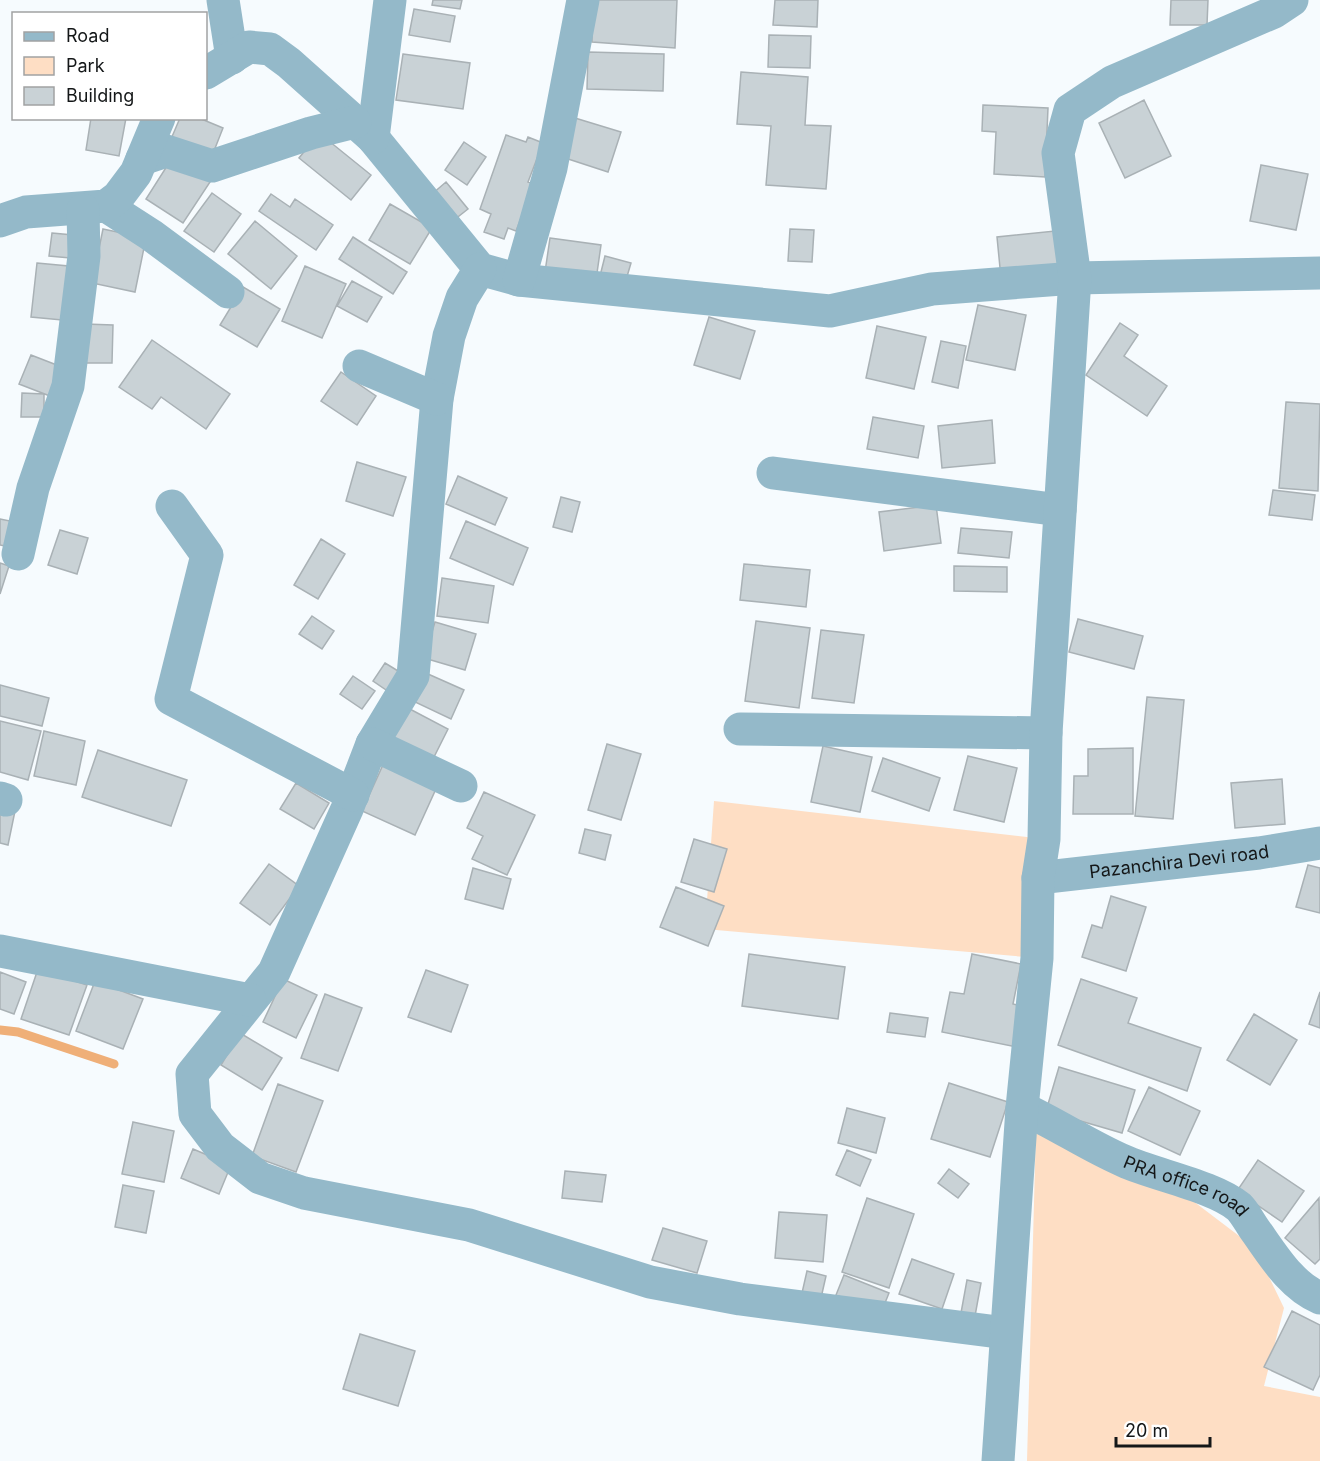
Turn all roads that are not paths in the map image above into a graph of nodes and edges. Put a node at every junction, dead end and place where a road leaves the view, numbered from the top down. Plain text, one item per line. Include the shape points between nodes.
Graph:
1 (223, 0) edge
2 (390, 0) edge
3 (583, 0) edge
4 (1292, 0) edge
5 (1303, 0) edge
6 (1320, 3) edge
7 (219, 65) edge
8 (158, 120) edge
9 (364, 130) junction
10 (142, 159) junction
11 (95, 208) junction
12 (1, 225) edge
13 (480, 269) junction
14 (1320, 273) edge
15 (1075, 278) junction
16 (519, 280) junction
17 (228, 292) dead end
18 (359, 366) dead end
19 (437, 399) junction
20 (772, 473) dead end
21 (172, 506) dead end
22 (1060, 510) junction
23 (18, 554) dead end
24 (740, 729) dead end
25 (1046, 733) junction
26 (372, 744) junction
27 (461, 786) dead end
28 (353, 795) junction
29 (1320, 843) edge
30 (1038, 878) junction
31 (0, 951) edge
32 (250, 1000) junction
33 (1022, 1108) junction
34 (1320, 1299) edge
35 (1006, 1333) junction
36 (998, 1461) edge

1 - 7 street
2 - 9 street
3 - 16 street via 551,168
4 - 15 street via 1274,12 1112,82 1070,110 1058,153
5 - 6 street
7 - 9 street via 249,47 270,49
8 - 10 street
9 - 10 street via 311,133 212,166 166,151
9 - 13 street
10 - 11 street via 118,197
11 - 12 street via 26,212
11 - 17 street via 151,235
11 - 23 street via 84,256 68,386 33,488
13 - 16 street
13 - 19 street via 462,298 449,336
14 - 15 street
15 - 16 street via 932,289 830,311
15 - 22 street
18 - 19 street
19 - 26 street via 413,676
20 - 22 street
21 - 28 street via 207,555 171,699
22 - 25 street
24 - 25 street
25 - 30 street via 1044,838
26 - 27 street
26 - 28 street
28 - 32 street via 274,972
29 - 30 street, Pazanchira Devi road
30 - 33 street via 1037,958
31 - 32 street
32 - 35 street via 192,1074 191,1088 195,1114 220,1147 260,1178 304,1193 469,1225 650,1282 740,1299
33 - 34 street, PRA office road via 1125,1161 1207,1191 1239,1208 1305,1292
33 - 35 street
35 - 36 street

